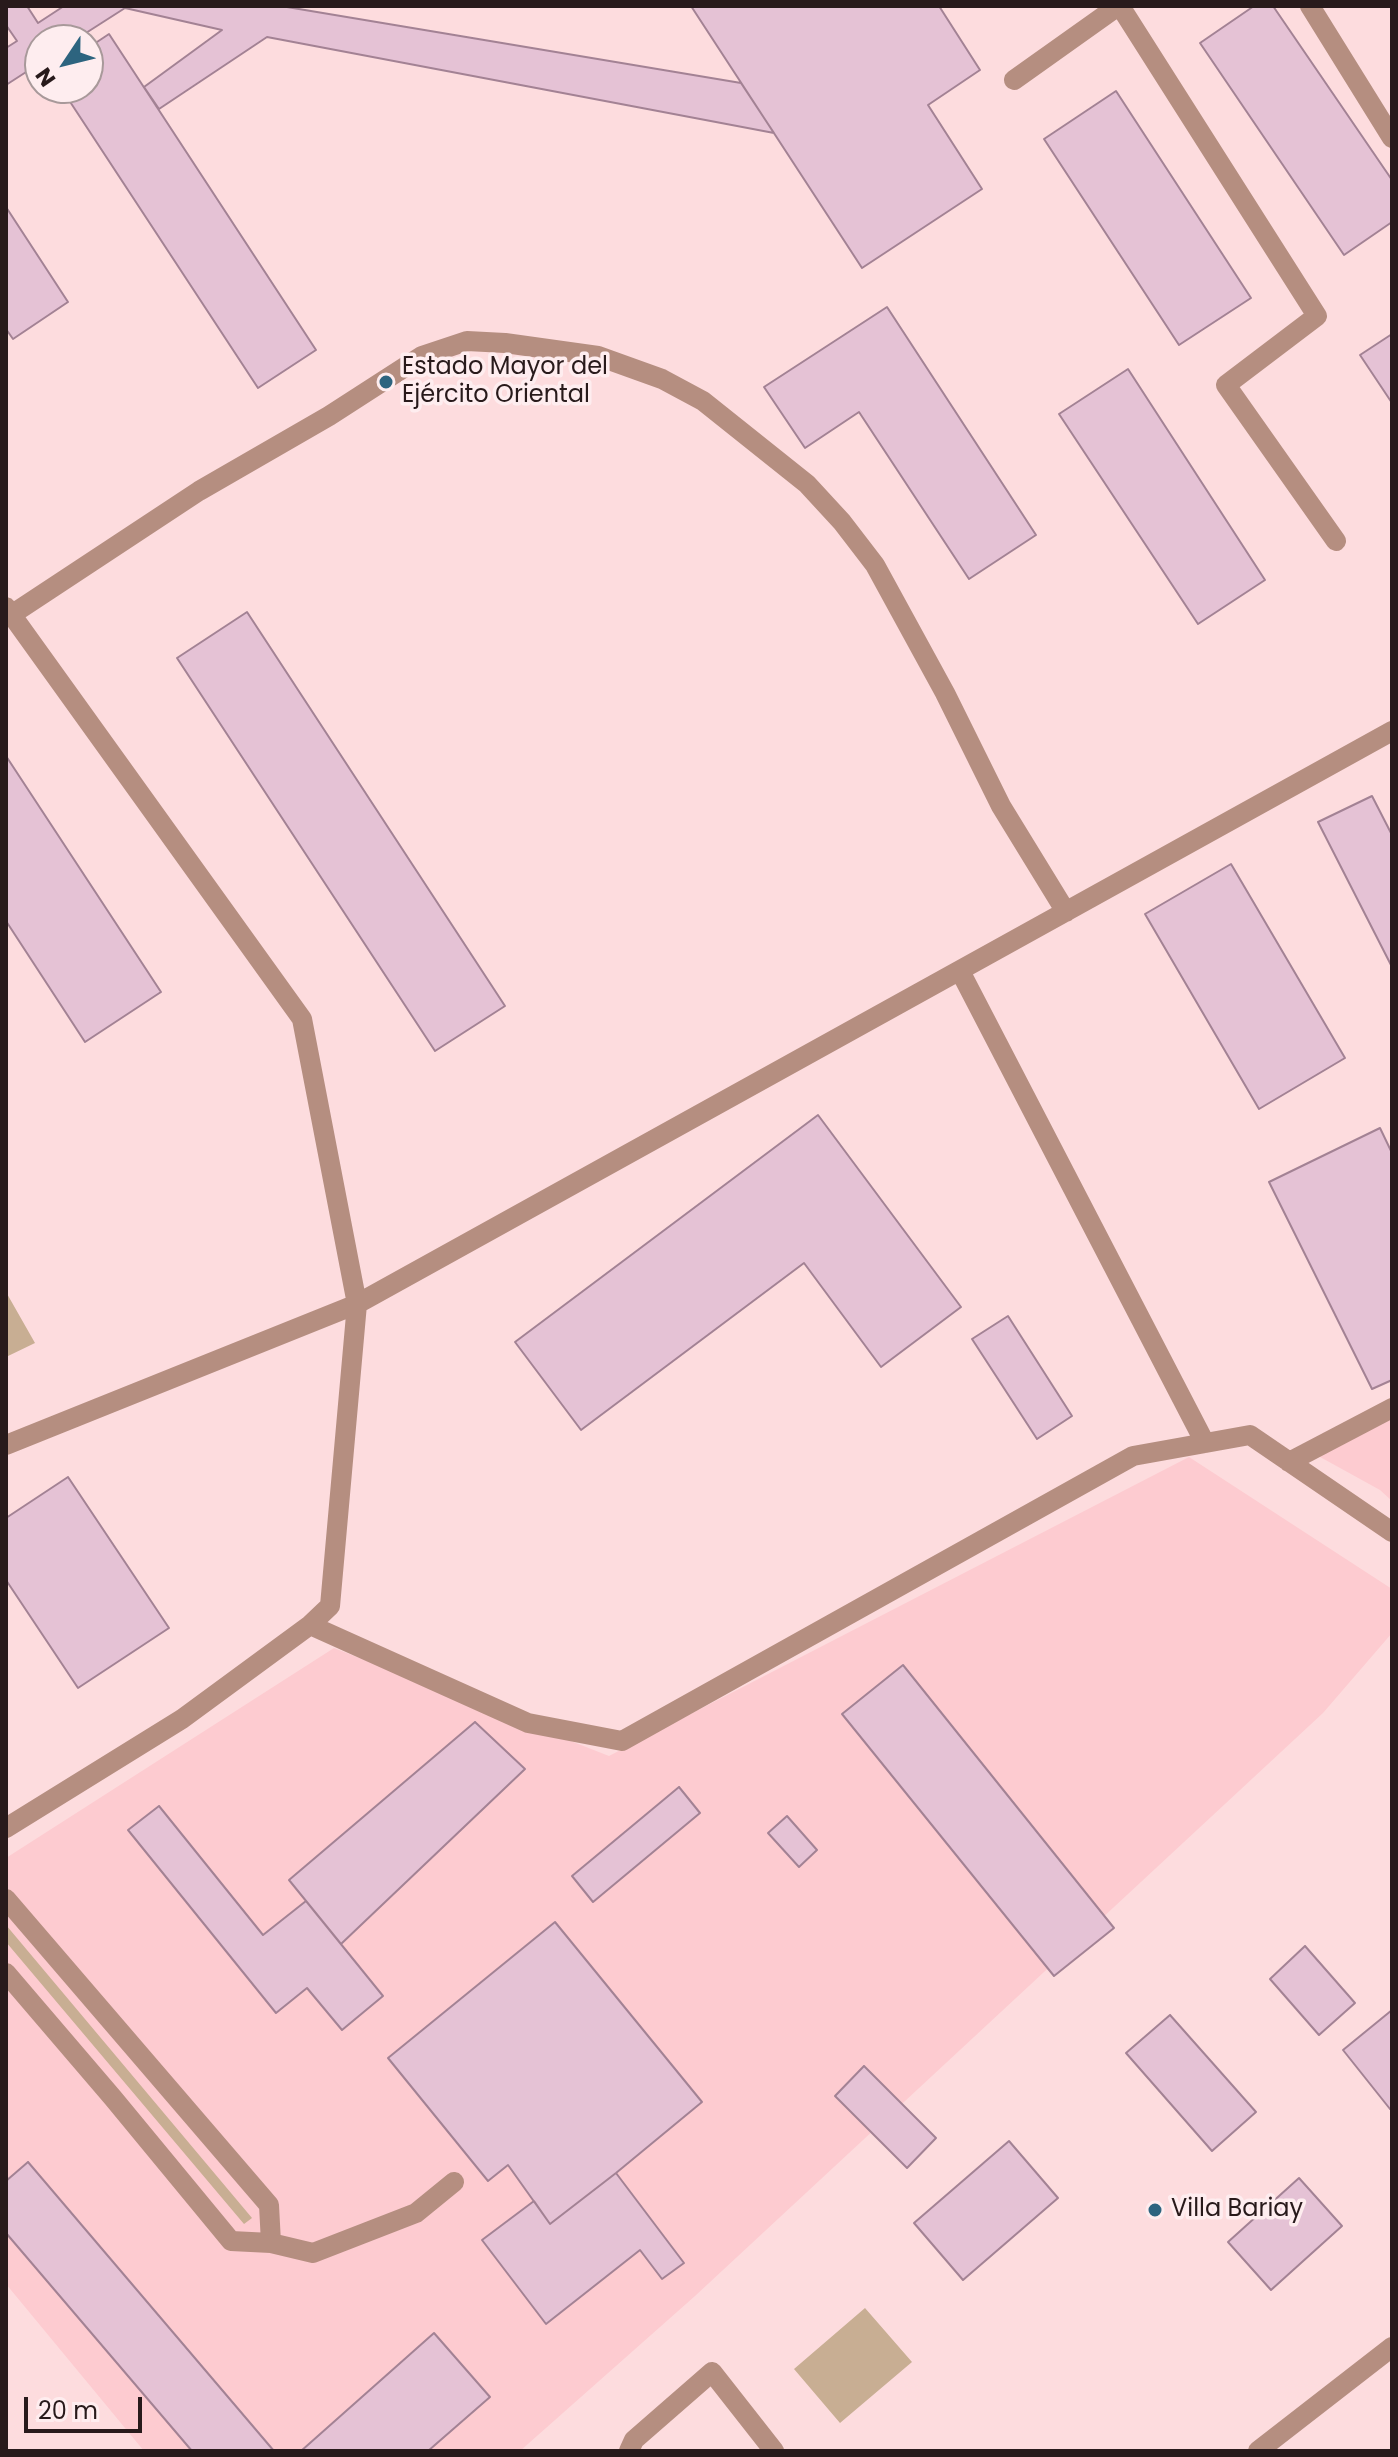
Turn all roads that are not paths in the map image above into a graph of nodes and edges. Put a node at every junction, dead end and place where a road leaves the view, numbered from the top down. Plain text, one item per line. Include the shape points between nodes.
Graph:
1 (1119, 6) edge
2 (1310, 6) edge
3 (1014, 80) dead end
4 (1392, 138) edge
5 (1336, 541) dead end
6 (9, 611) edge
7 (1392, 731) edge
8 (1066, 912) junction
9 (960, 971) junction
10 (357, 1304) junction
11 (1392, 1408) edge
12 (1205, 1443) junction
13 (6, 1445) edge
14 (1289, 1462) junction
15 (1392, 1532) edge
16 (310, 1625) junction
17 (6, 1828) edge
18 (6, 1899) edge
19 (6, 1973) edge
20 (454, 2182) dead end
21 (271, 2243) junction
22 (1392, 2347) edge
23 (629, 2451) edge
24 (774, 2451) edge
25 (1258, 2451) edge

1 - 3 street
1 - 5 street via 1317,316 1226,385
2 - 4 street
6 - 8 street via 422,356 467,341 598,356 662,379 703,401 807,484 842,522 875,565 1001,806
6 - 10 street via 302,1019
7 - 8 street
8 - 9 street
9 - 10 street
9 - 12 street
10 - 13 street
10 - 16 street via 330,1606
11 - 14 street
12 - 14 street via 1250,1435
12 - 16 street via 1133,1456 622,1741 528,1723
14 - 15 street
16 - 17 street via 182,1719
18 - 21 street via 269,2205
19 - 21 street via 231,2241
20 - 21 street via 416,2213 313,2253
22 - 25 street
23 - 24 street via 634,2440 712,2372

